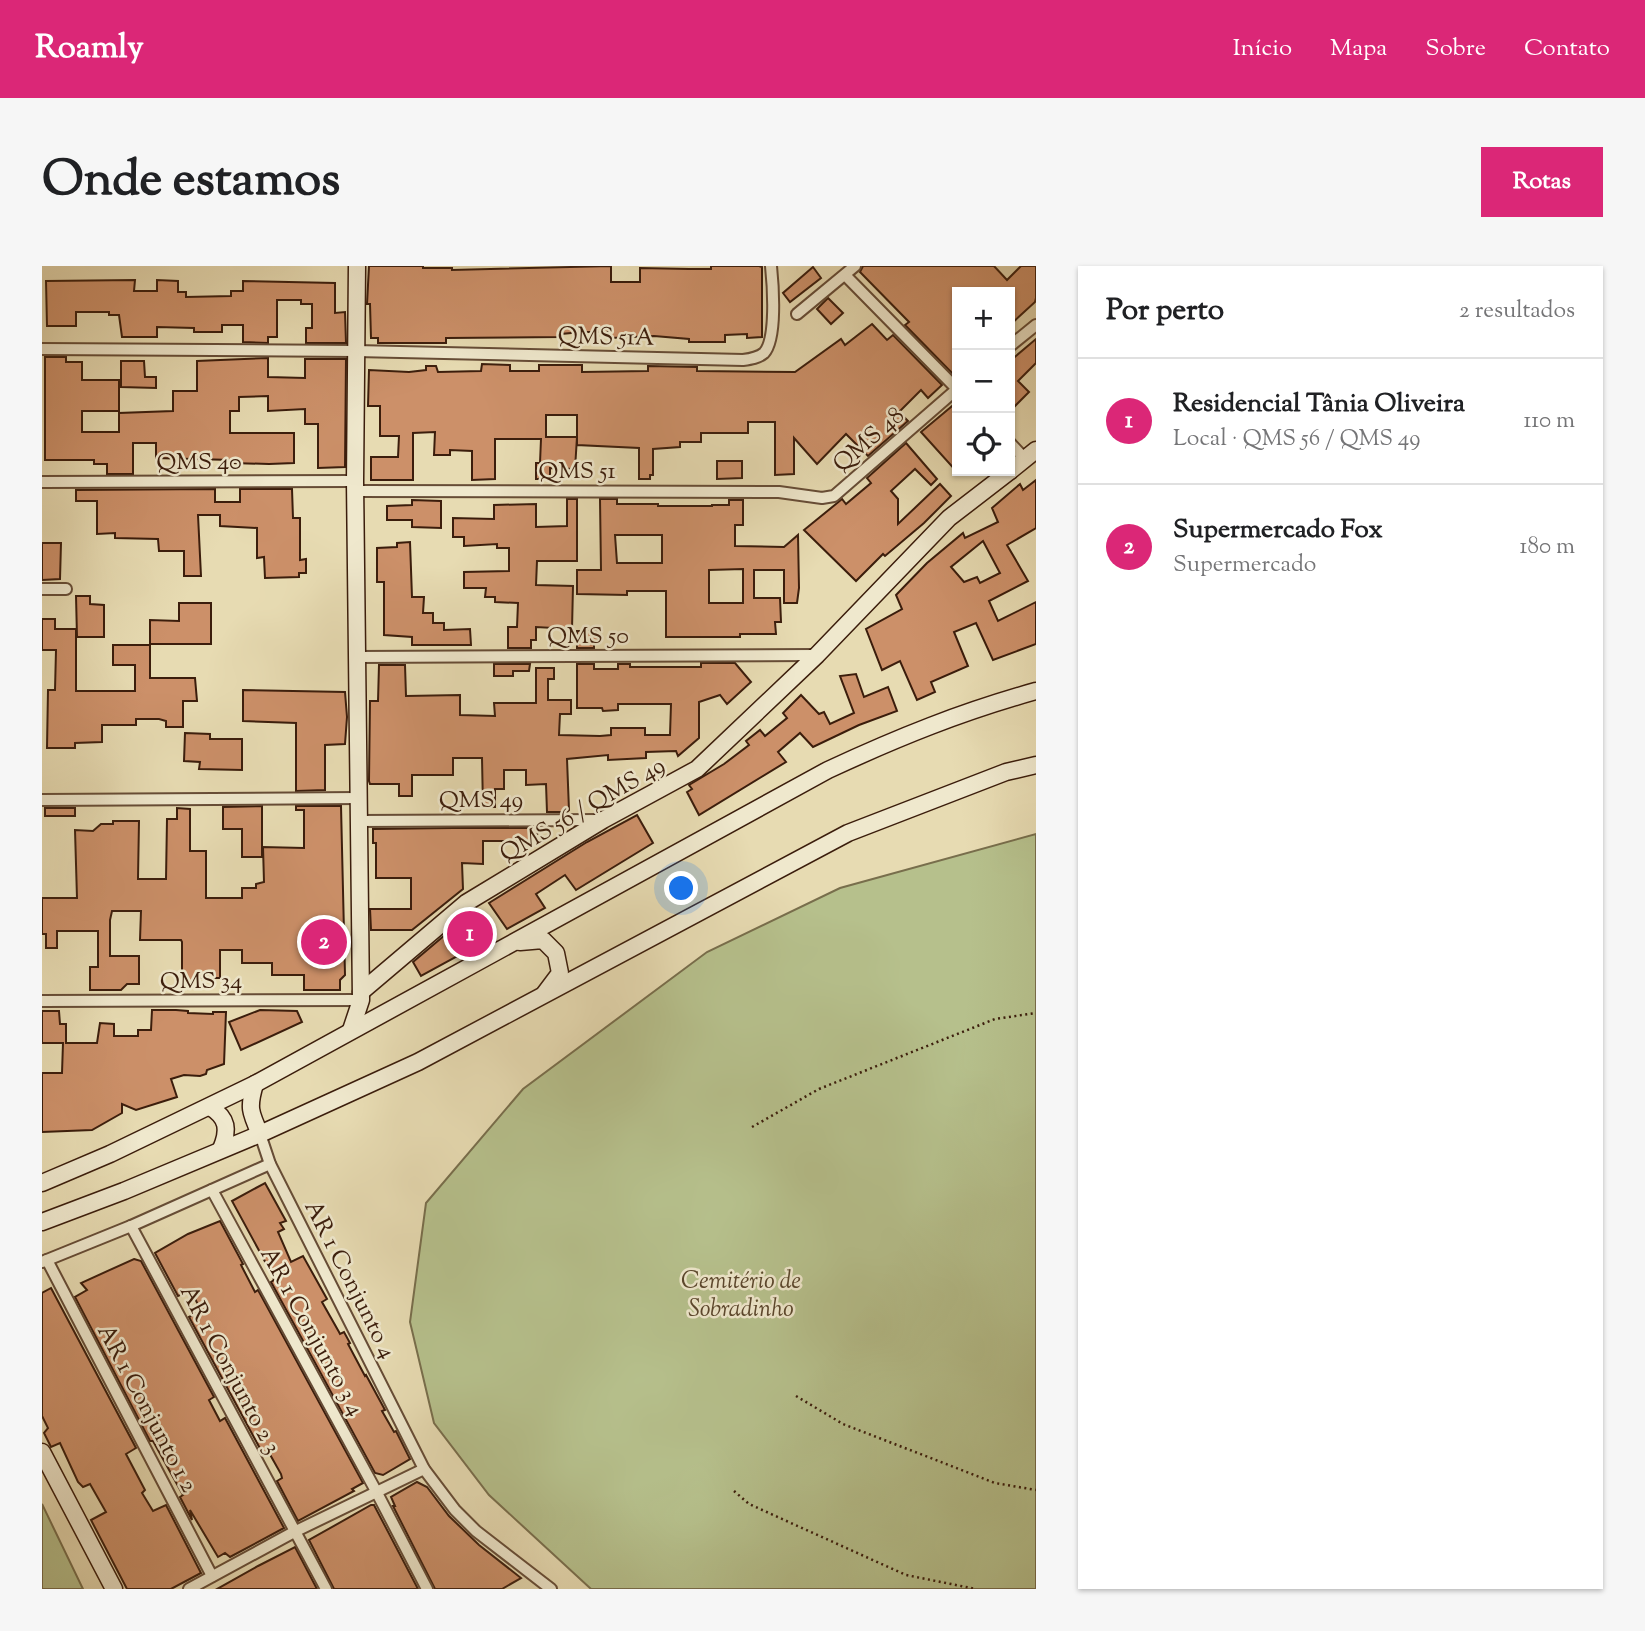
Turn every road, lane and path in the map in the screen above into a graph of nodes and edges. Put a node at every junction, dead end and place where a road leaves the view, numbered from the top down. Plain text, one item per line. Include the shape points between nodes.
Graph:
1 (357, 266) edge
2 (771, 266) edge
3 (855, 266) edge
4 (845, 275) junction
5 (797, 314) dead end
6 (1036, 325) edge
7 (1015, 342) edge
8 (42, 349) edge
9 (356, 351) junction
10 (952, 384) edge
11 (952, 393) edge
12 (1030, 454) edge
13 (1015, 467) edge
14 (1004, 476) edge
15 (42, 482) edge
16 (356, 486) junction
17 (797, 494) joint
18 (42, 589) edge
19 (66, 589) dead end
20 (817, 655) junction
21 (358, 657) junction
22 (1036, 691) edge
23 (1036, 765) edge
24 (359, 798) junction
25 (42, 800) edge
26 (603, 820) junction
27 (359, 821) junction
28 (511, 943) junction
29 (361, 996) junction
30 (542, 998) junction
31 (42, 1001) edge
32 (394, 1007) junction
33 (1036, 1013) edge
34 (351, 1030) junction
35 (255, 1084) junction
36 (210, 1107) junction
37 (752, 1126) dead end
38 (260, 1134) junction
39 (221, 1149) junction
40 (270, 1164) junction
41 (42, 1183) edge
42 (212, 1190) junction
43 (42, 1222) edge
44 (131, 1226) junction
45 (44, 1261) edge
46 (796, 1396) dead end
47 (42, 1452) edge
48 (424, 1469) junction
49 (1036, 1490) edge
50 (376, 1491) junction
51 (734, 1491) dead end
52 (295, 1532) junction
53 (212, 1576) junction
54 (114, 1589) edge
55 (189, 1589) edge
56 (326, 1589) edge
57 (427, 1589) edge
58 (551, 1589) edge
59 (976, 1589) edge

1 - 9 main road
2 - 9 street, QMS 51A via 771,340 757,358
3 - 4 street
4 - 5 street
4 - 10 street
6 - 7 street
8 - 9 street
9 - 16 main road
11 - 17 street, QMS 48 via 834,496
12 - 13 main road, QMS 56 / QMS 49
14 - 20 main road, QMS 56 / QMS 49 via 949,518
15 - 16 street, QMS 40
16 - 17 street, QMS 51
16 - 21 main road
18 - 19 street
20 - 21 street, QMS 50
20 - 26 main road, QMS 56 / QMS 49 via 697,769
21 - 24 main road
22 - 28 main road via 900,736 828,770
23 - 30 main road via 1006,772 848,833
24 - 25 street
24 - 27 main road
26 - 27 street, QMS 49
26 - 29 main road, QMS 56 / QMS 49 via 466,903
27 - 29 main road
28 - 30 main road via 543,940 556,953 559,974
28 - 32 main road
29 - 31 street, QMS 34
29 - 32 main road
29 - 34 main road
30 - 38 main road via 418,1062
32 - 34 main road
33 - 37 path via 995,1019 831,1084
34 - 35 main road
35 - 36 main road
35 - 38 main road via 251,1114
36 - 39 main road via 226,1125
36 - 41 main road
38 - 39 main road
38 - 40 street, AR 1 Conjunto 4
39 - 43 main road
40 - 42 street
40 - 48 street, AR 1 Conjunto 4
42 - 44 street
42 - 50 street, AR 1 Conjunto 3 4
44 - 45 street
44 - 52 street, AR 1 Conjunto 2 3
45 - 53 street, AR 1 Conjunto 1 2
46 - 49 path via 843,1424 995,1483
47 - 54 main road
48 - 50 street
48 - 58 street, AR 1 Conjunto 4 via 476,1531
50 - 52 street
50 - 57 street, AR 1 Conjunto 3 4
51 - 59 path via 749,1504 906,1574
52 - 53 street
52 - 56 street, AR 1 Conjunto 2 3
53 - 55 street

